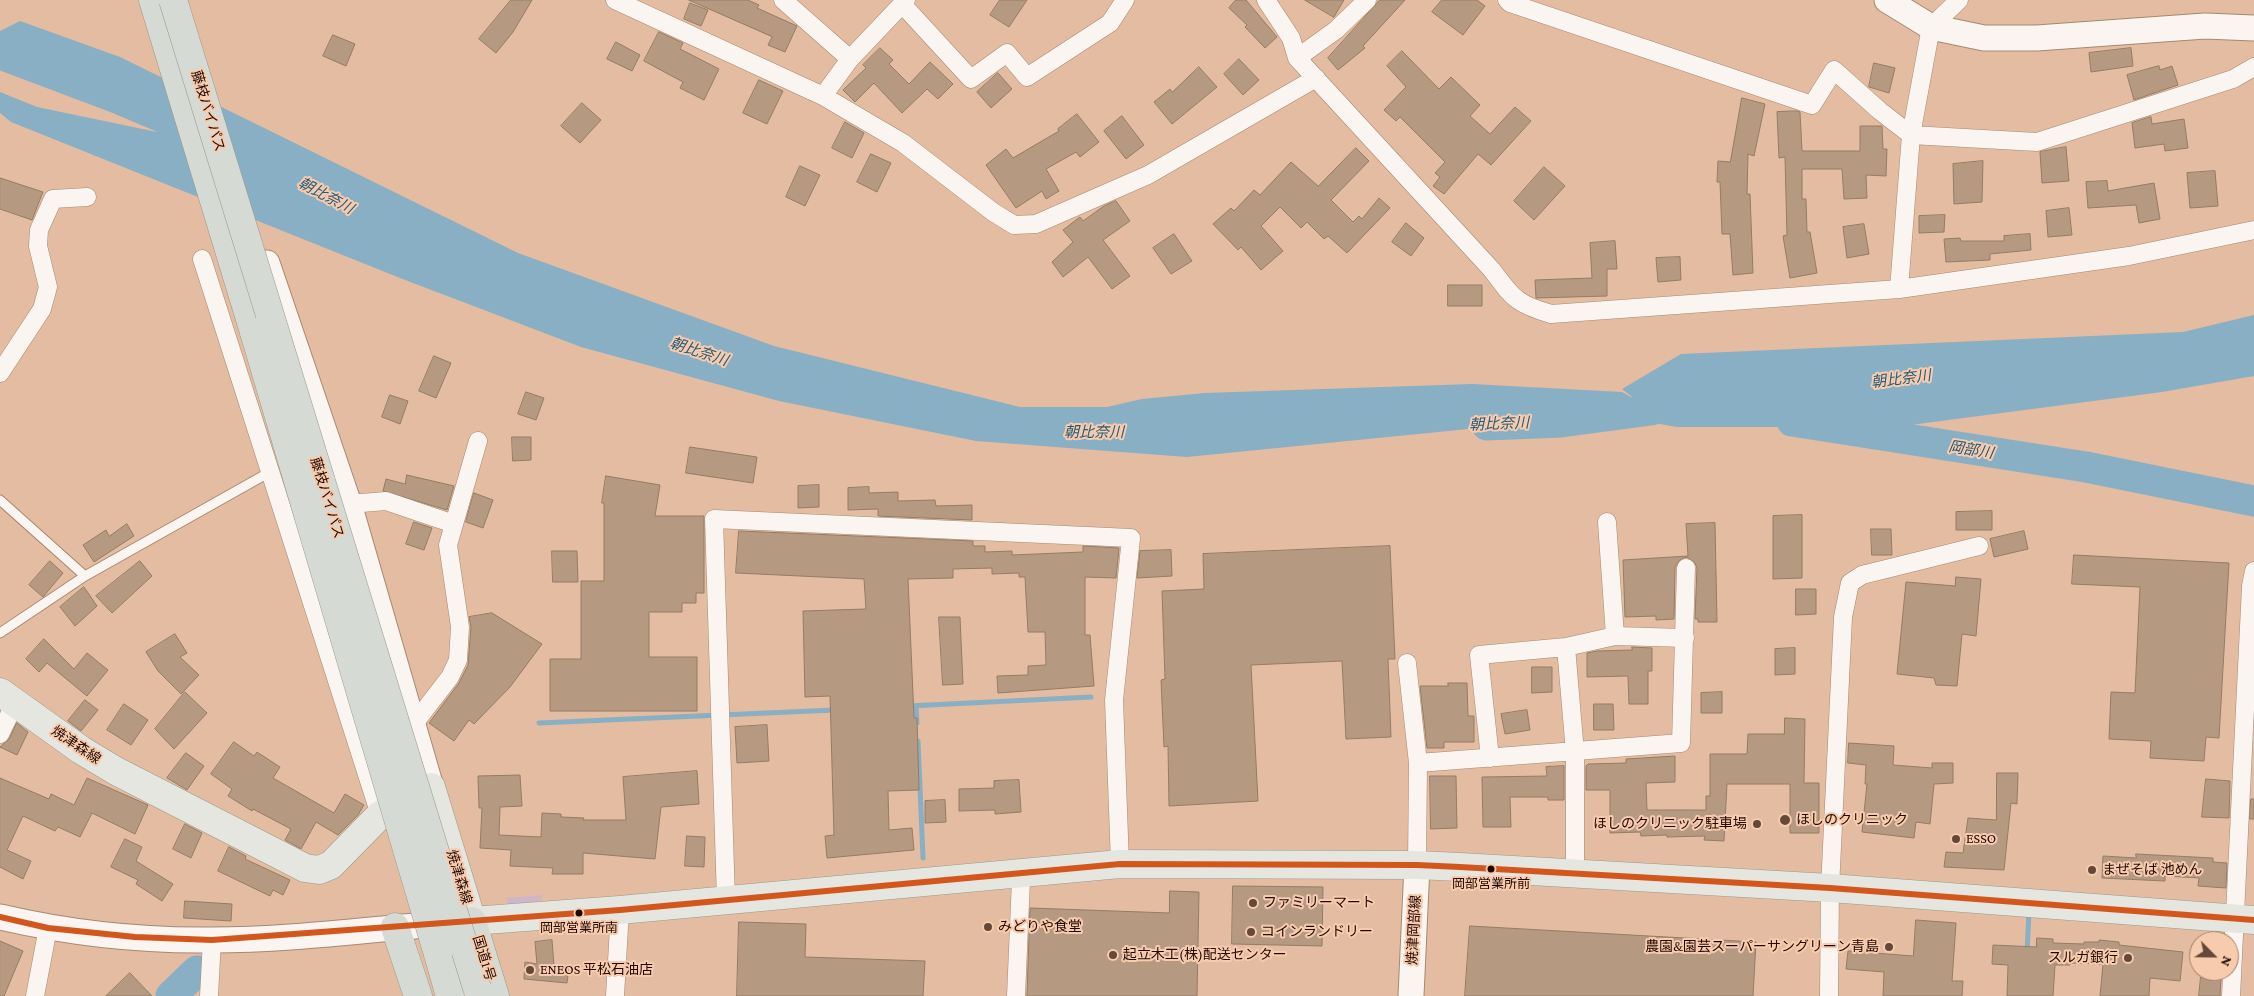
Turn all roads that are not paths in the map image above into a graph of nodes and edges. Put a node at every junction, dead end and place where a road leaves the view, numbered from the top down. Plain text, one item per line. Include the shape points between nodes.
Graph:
1 (153, 0) edge
2 (173, 0) edge
3 (179, 0) edge
4 (615, 0) edge
5 (783, 0) edge
6 (1125, 0) edge
7 (1266, 0) edge
8 (1366, 0) edge
9 (1507, 0) edge
10 (1887, 0) edge
11 (1959, 0) edge
12 (904, 2) edge
13 (1931, 27) junction
14 (2254, 28) edge
15 (1297, 58) junction
16 (850, 59) junction
17 (2254, 66) edge
18 (1316, 78) junction
19 (823, 96) junction
20 (1911, 135) junction
21 (87, 197) dead end
22 (2254, 230) edge
23 (202, 259) dead end
24 (1899, 289) junction
25 (0, 374) edge
26 (478, 441) dead end
27 (270, 472) junction
28 (0, 500) edge
29 (349, 504) junction
30 (1607, 522) dead end
31 (454, 524) junction
32 (1979, 546) dead end
33 (1686, 568) dead end
34 (2254, 571) edge
35 (85, 576) junction
36 (0, 633) edge
37 (1615, 636) junction
38 (1685, 638) junction
39 (1566, 647) junction
40 (1407, 663) dead end
41 (8, 697) edge
42 (413, 725) junction
43 (0, 734) edge
44 (1575, 753) junction
45 (1490, 758) junction
46 (1418, 764) junction
47 (431, 787) junction
48 (380, 815) junction
49 (1120, 864) junction
50 (1417, 865) junction
51 (1027, 871) junction
52 (1575, 873) junction
53 (1830, 888) junction
54 (726, 900) junction
55 (620, 910) junction
56 (0, 917) edge
57 (2244, 919) edge
58 (472, 921) junction
59 (395, 927) junction
60 (48, 928) junction
61 (212, 940) junction
62 (484, 993) edge
63 (35, 996) edge
64 (209, 996) edge
65 (418, 996) edge
66 (450, 996) edge
67 (615, 996) edge
68 (1016, 996) edge
69 (1411, 996) edge
70 (1829, 996) edge
71 (2231, 996) edge

1 - 66 highway, 藤枝バイパス, bridge via 246,303
2 - 62 highway, 藤枝バイパス, bridge
3 - 29 street
4 - 19 street
5 - 16 street
6 - 12 street via 1110,23 1027,77 1007,53 971,79
7 - 15 street via 1291,38
8 - 15 street via 1336,30
9 - 20 street via 1812,105 1834,70
10 - 13 street
11 - 13 street
12 - 16 street
13 - 14 street via 1984,38 2008,39 2205,26
13 - 20 street
15 - 18 street
16 - 19 street
17 - 20 street via 2232,79 2037,142
18 - 19 street via 1148,175 1036,224 1014,225 903,143
18 - 24 street via 1492,270 1512,298 1526,307 1551,314
20 - 24 street
21 - 25 street via 52,199 39,230 38,246 48,287 42,309
22 - 24 street via 2128,256
23 - 27 street
26 - 31 street
27 - 35 lane
27 - 48 street
28 - 35 lane
29 - 31 street via 386,501
29 - 42 street
30 - 37 street
31 - 42 street via 448,545 460,627 458,660 450,677
32 - 53 street via 1862,575 1850,583 1843,617
33 - 38 street
34 - 57 street via 2250,596
35 - 36 lane
37 - 38 street
37 - 39 street
38 - 44 street via 1681,743
39 - 44 street
39 - 45 street via 1479,655
40 - 46 street
41 - 43 street
41 - 48 main road, 焼津森線 via 116,771 306,868 319,870 331,864
42 - 47 street
44 - 45 street
44 - 52 street
45 - 46 street
46 - 50 street
47 - 48 main road, 焼津森線
47 - 58 main road, 焼津森線
49 - 50 main road, 焼津森線
49 - 51 main road, 焼津森線
49 - 54 street via 1114,700 1131,538 714,519
50 - 52 main road, 焼津森線
50 - 69 street, 焼津岡部線
51 - 54 main road, 焼津森線
51 - 68 street via 1021,880
52 - 53 main road, 焼津森線
53 - 57 main road, 焼津森線
53 - 70 street
54 - 55 main road, 焼津森線
55 - 58 main road, 焼津森線
55 - 67 street
56 - 60 street
57 - 71 street
58 - 59 street
58 - 62 highway, 国道1号
59 - 61 street
59 - 65 highway
60 - 61 street via 135,938
60 - 63 street
61 - 64 street

